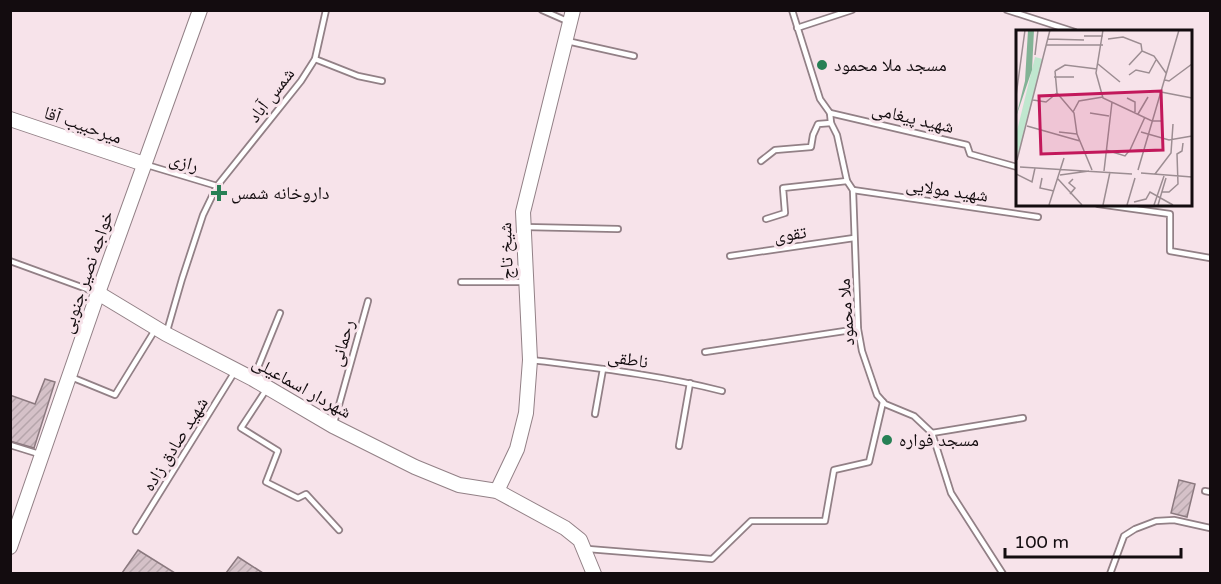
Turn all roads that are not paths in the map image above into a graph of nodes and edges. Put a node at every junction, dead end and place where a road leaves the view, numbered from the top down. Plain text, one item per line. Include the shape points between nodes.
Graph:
1 (200, 10) edge
2 (326, 10) edge
3 (542, 10) edge
4 (792, 10) edge
5 (852, 10) edge
6 (1011, 11) edge
7 (571, 16) edge
8 (796, 28) junction
9 (1069, 30) edge
10 (565, 40) junction
11 (634, 56) dead end
12 (315, 59) junction
13 (382, 81) dead end
14 (831, 113) junction
15 (10, 119) edge
16 (831, 123) junction
17 (761, 161) dead end
18 (144, 164) junction
19 (1016, 167) edge
20 (847, 181) junction
21 (217, 186) junction
22 (853, 190) junction
23 (1112, 206) edge
24 (1038, 217) dead end
25 (766, 219) dead end
26 (523, 227) junction
27 (618, 229) dead end
28 (854, 238) junction
29 (730, 256) dead end
30 (1210, 258) edge
31 (10, 261) edge
32 (461, 282) dead end
33 (525, 282) junction
34 (98, 293) junction
35 (368, 301) dead end
36 (280, 313) dead end
37 (858, 329) junction
38 (161, 331) junction
39 (705, 352) dead end
40 (530, 360) junction
41 (603, 369) junction
42 (236, 371) junction
43 (70, 376) junction
44 (253, 379) junction
45 (690, 383) junction
46 (267, 387) junction
47 (722, 391) dead end
48 (883, 402) junction
49 (595, 414) dead end
50 (1023, 418) dead end
51 (333, 426) junction
52 (932, 433) junction
53 (10, 445) edge
54 (679, 446) dead end
55 (42, 454) junction
56 (497, 491) junction
57 (1210, 528) edge
58 (339, 530) dead end
59 (136, 531) dead end
60 (10, 547) edge
61 (585, 549) junction
62 (594, 573) edge
63 (1004, 573) edge
64 (1110, 573) edge

1 - 18 street, خواجه نصیر جنوبی
2 - 12 lane, شمس آباد
3 - 7 lane
4 - 8 lane
5 - 8 lane
6 - 9 lane
7 - 10 street, شیخ تاج
8 - 14 lane via 820,99
10 - 11 lane
10 - 26 street, شیخ تاج via 523,212
12 - 13 lane
12 - 21 lane, شمس آباد
14 - 16 lane
14 - 19 lane, شهید پیغامی via 967,145 970,154
15 - 18 street, میرحبیب آقا
16 - 17 lane via 819,123 811,147 775,150
16 - 20 lane
18 - 21 lane, رازی
18 - 34 street, خواجه نصیر جنوبی
20 - 22 lane
20 - 25 lane via 783,188 785,213
21 - 38 lane, شمس آباد
22 - 24 lane, شهید مولایی
22 - 28 lane, ملا محمود
23 - 30 lane via 1170,214 1170,251
26 - 27 lane
26 - 33 street, شیخ تاج
28 - 29 lane, تقوی
28 - 37 lane, ملا محمود
31 - 34 lane
32 - 33 lane
33 - 40 street, شیخ تاج
34 - 38 street, شهردار اسماعیلی
34 - 43 street, خواجه نصیر جنوبی
35 - 51 lane, رحمانی
36 - 44 lane
37 - 39 lane
37 - 48 lane, ملا محمود via 862,351
38 - 42 street, شهردار اسماعیلی
38 - 43 lane, شمس آباد via 115,395
40 - 41 lane, ناطقی
40 - 56 street, شیخ تاج via 526,413 517,449
41 - 45 lane, ناطقی
41 - 49 lane
42 - 44 street, شهردار اسماعیلی
42 - 59 lane, شهید صادق زاده
43 - 55 street, خواجه نصیر جنوبی
44 - 46 street, شهردار اسماعیلی
45 - 47 lane, ناطقی
45 - 54 lane
46 - 51 street, شهردار اسماعیلی
46 - 58 lane via 241,428 278,451 266,482 298,498 306,494
48 - 52 lane via 914,416
48 - 61 lane via 870,462 834,470 825,521 751,521 712,560
50 - 52 lane
51 - 56 street, شهردار اسماعیلی via 459,485
52 - 63 lane via 951,493
53 - 55 lane
55 - 60 street, خواجه نصیر جنوبی
56 - 61 street, شهردار اسماعیلی via 565,528
57 - 64 lane via 1174,520 1156,521 1135,529 1124,536
61 - 62 street

